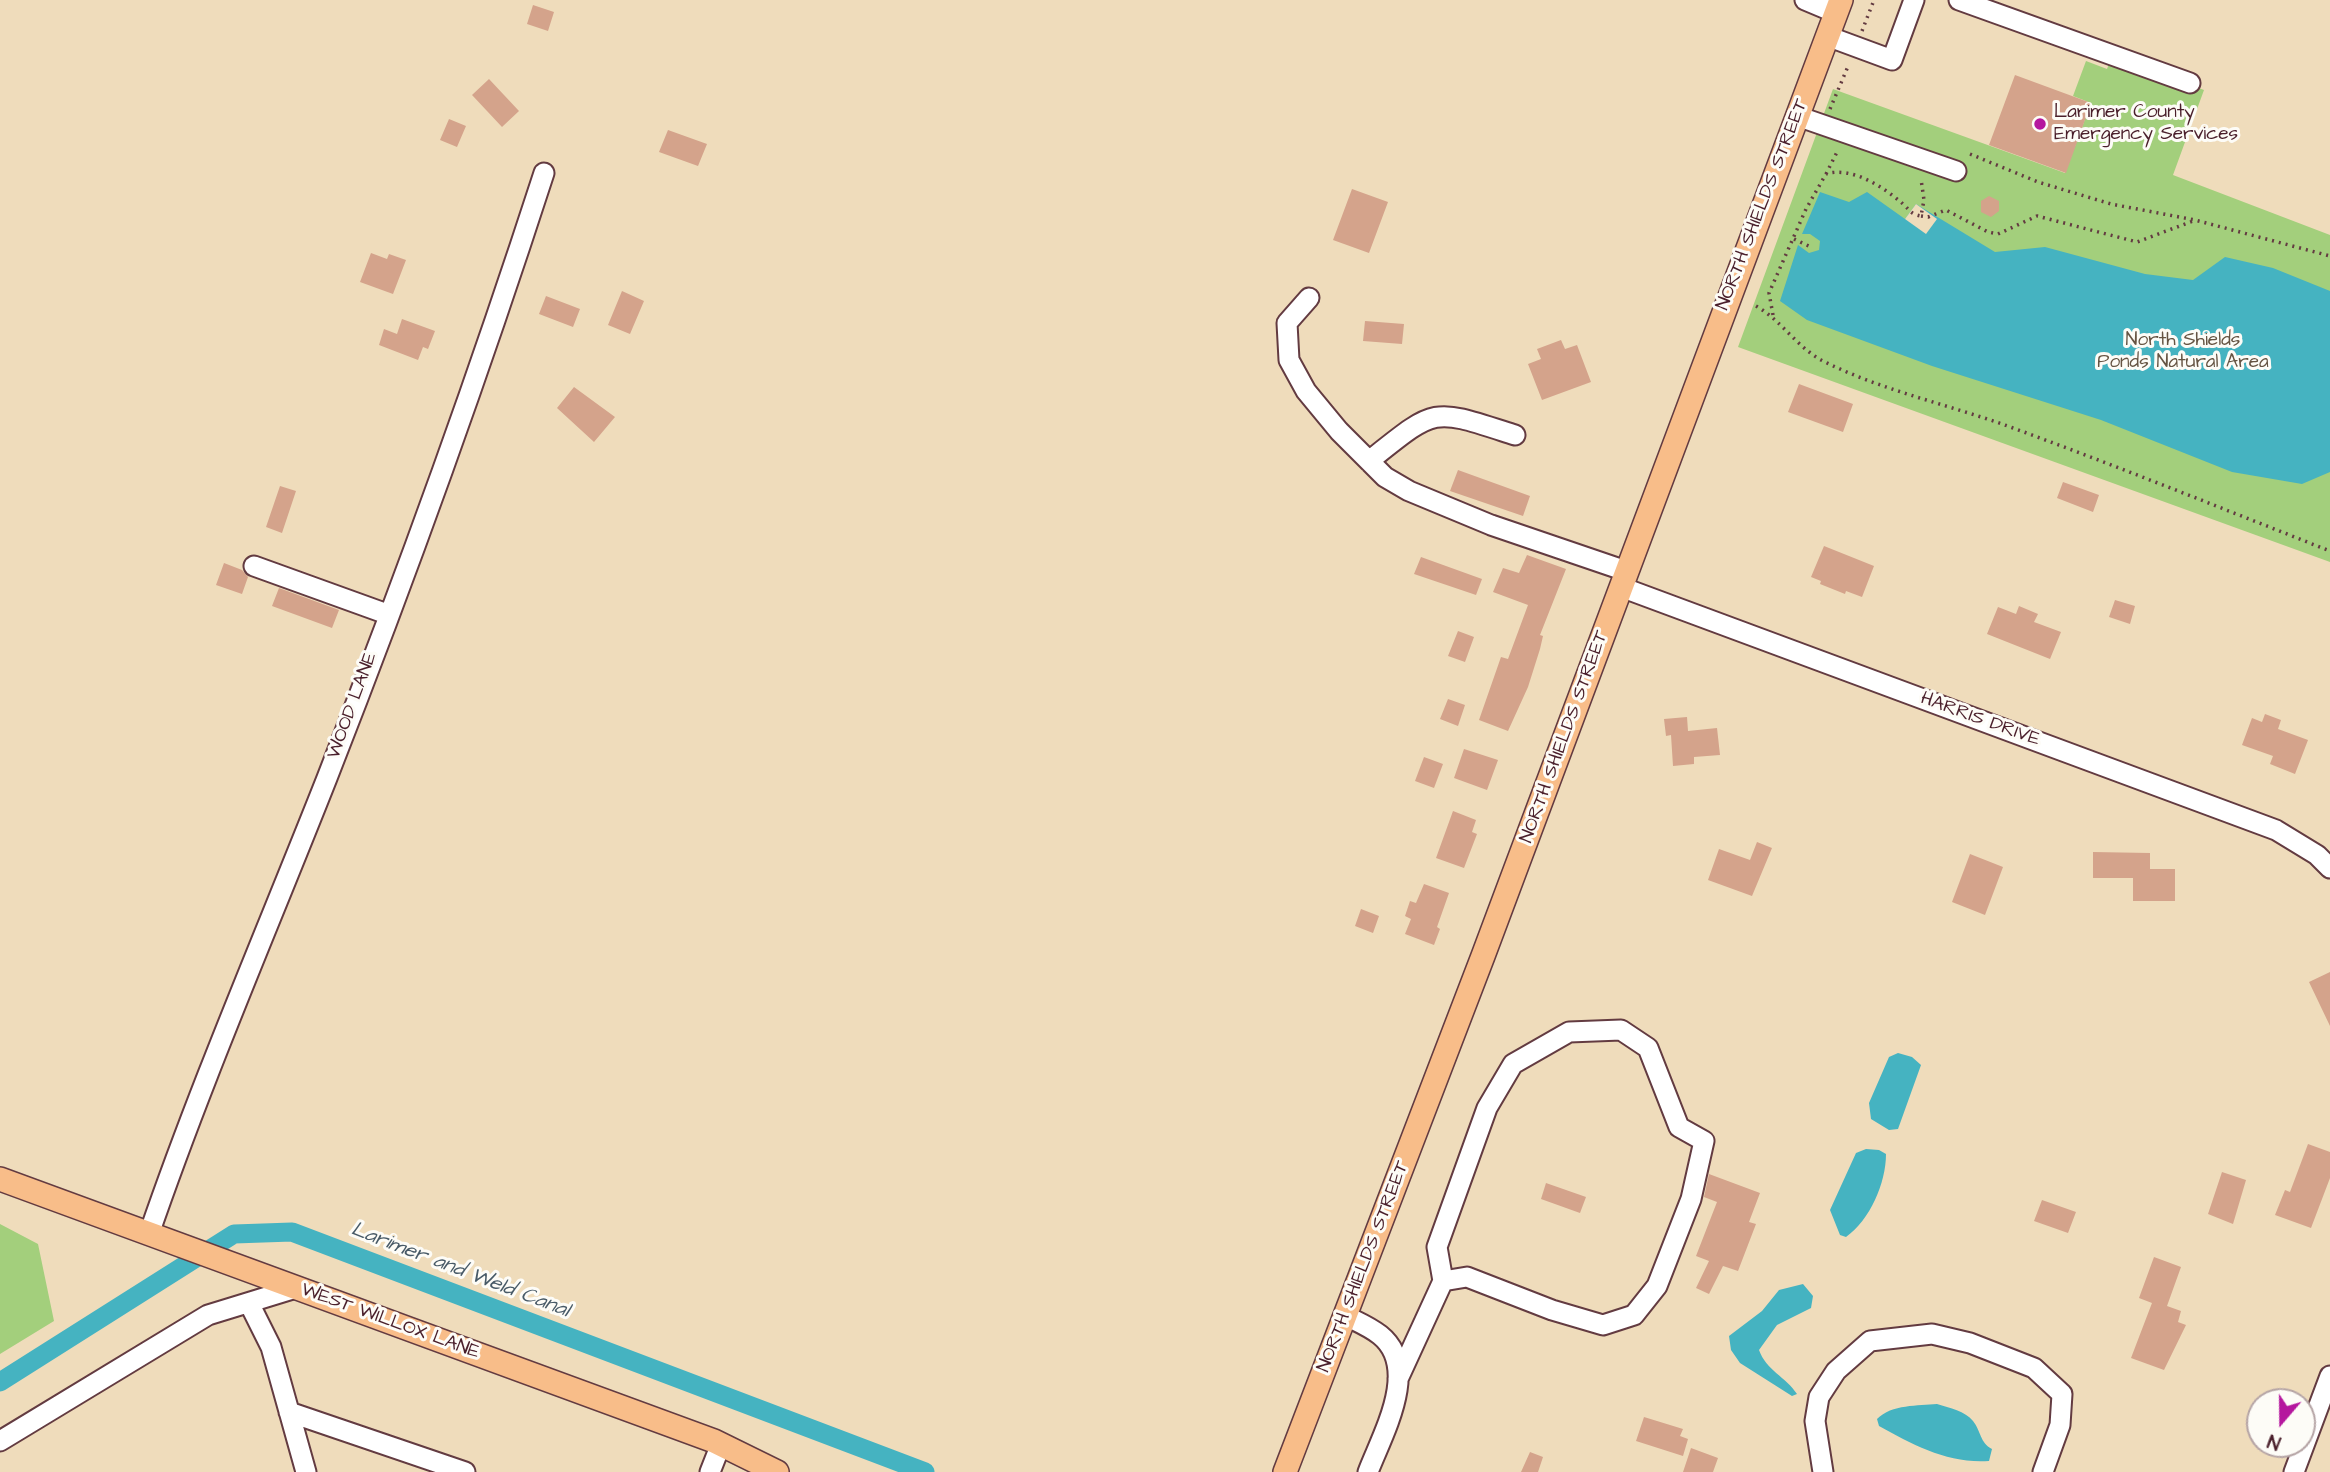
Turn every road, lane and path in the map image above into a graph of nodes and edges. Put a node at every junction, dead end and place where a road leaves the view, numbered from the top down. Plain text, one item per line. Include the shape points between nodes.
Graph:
1 (1805, 0) edge
2 (1874, 0) edge
3 (1914, 0) edge
4 (1959, 0) edge
5 (1839, 6) edge
6 (1827, 36) junction
7 (1856, 47) junction
8 (2190, 83) dead end
9 (1797, 116) junction
10 (1824, 125) junction
11 (1970, 154) dead end
12 (1956, 171) dead end
13 (544, 173) dead end
14 (1826, 174) junction
15 (1924, 200) dead end
16 (1921, 215) junction
17 (2195, 220) junction
18 (1794, 239) junction
19 (1811, 247) dead end
20 (2330, 257) edge
21 (1308, 298) dead end
22 (1756, 306) dead end
23 (1773, 315) junction
24 (1515, 435) dead end
25 (1369, 461) junction
26 (2330, 551) edge
27 (254, 566) dead end
28 (1624, 579) junction
29 (387, 614) junction
30 (2330, 868) edge
31 (0, 1179) edge
32 (149, 1234) junction
33 (1443, 1281) junction
34 (296, 1288) junction
35 (249, 1303) junction
36 (1346, 1316) junction
37 (2330, 1376) edge
38 (1398, 1378) junction
39 (289, 1412) junction
40 (0, 1441) edge
41 (720, 1444) junction
42 (306, 1472) edge
43 (465, 1472) edge
44 (710, 1472) edge
45 (777, 1472) edge
46 (1285, 1472) edge
47 (1367, 1472) edge
48 (1823, 1472) edge
49 (2043, 1472) edge
50 (2294, 1472) edge

1 - 5 street
2 - 7 path
3 - 7 street via 1892,61
4 - 8 street
5 - 6 main road, NORTH SHIELDS STREET
6 - 7 street
6 - 9 main road, NORTH SHIELDS STREET
7 - 10 path
9 - 10 street
9 - 28 main road, NORTH SHIELDS STREET
10 - 12 street
10 - 14 path via 1841,142
11 - 17 path via 2038,182 2111,204
13 - 29 street, WOOD LANE via 487,348
14 - 16 path via 1838,170 1858,176 1879,186 1912,215
14 - 18 path
15 - 16 path
16 - 17 path via 1946,210 1998,233 2037,216 2137,242
17 - 20 path
18 - 19 path
18 - 23 path via 1769,293
21 - 25 street, HARRIS DRIVE via 1287,323 1289,360 1306,391
22 - 23 path
23 - 26 path via 1819,359 1873,382 2068,448
24 - 25 street via 1457,416 1430,416
25 - 28 street, HARRIS DRIVE via 1409,491
27 - 29 street
28 - 30 street, HARRIS DRIVE via 2276,830
28 - 36 main road, NORTH SHIELDS STREET
29 - 32 street, WOOD LANE
31 - 32 main road, WEST WILLOX LANE
32 - 34 main road, WEST WILLOX LANE
33 - 33 street via 1467,1277 1603,1325 1634,1315 1657,1286 1691,1199 1704,1140 1679,1127 1648,1048 1621,1030 1569,1032 1513,1064 1487,1108 1437,1247
33 - 38 street
34 - 35 street
34 - 41 main road, WEST WILLOX LANE
35 - 39 street via 271,1347
35 - 40 street via 208,1315
36 - 38 street via 1382,1336 1394,1357
36 - 46 main road, NORTH SHIELDS STREET
37 - 50 street
38 - 47 street via 1396,1399
39 - 42 street
39 - 43 street
41 - 44 street
41 - 45 main road, WEST WILLOX LANE
48 - 49 street via 1815,1421 1819,1397 1836,1371 1870,1341 1932,1334 2034,1368 2062,1394 2060,1425

